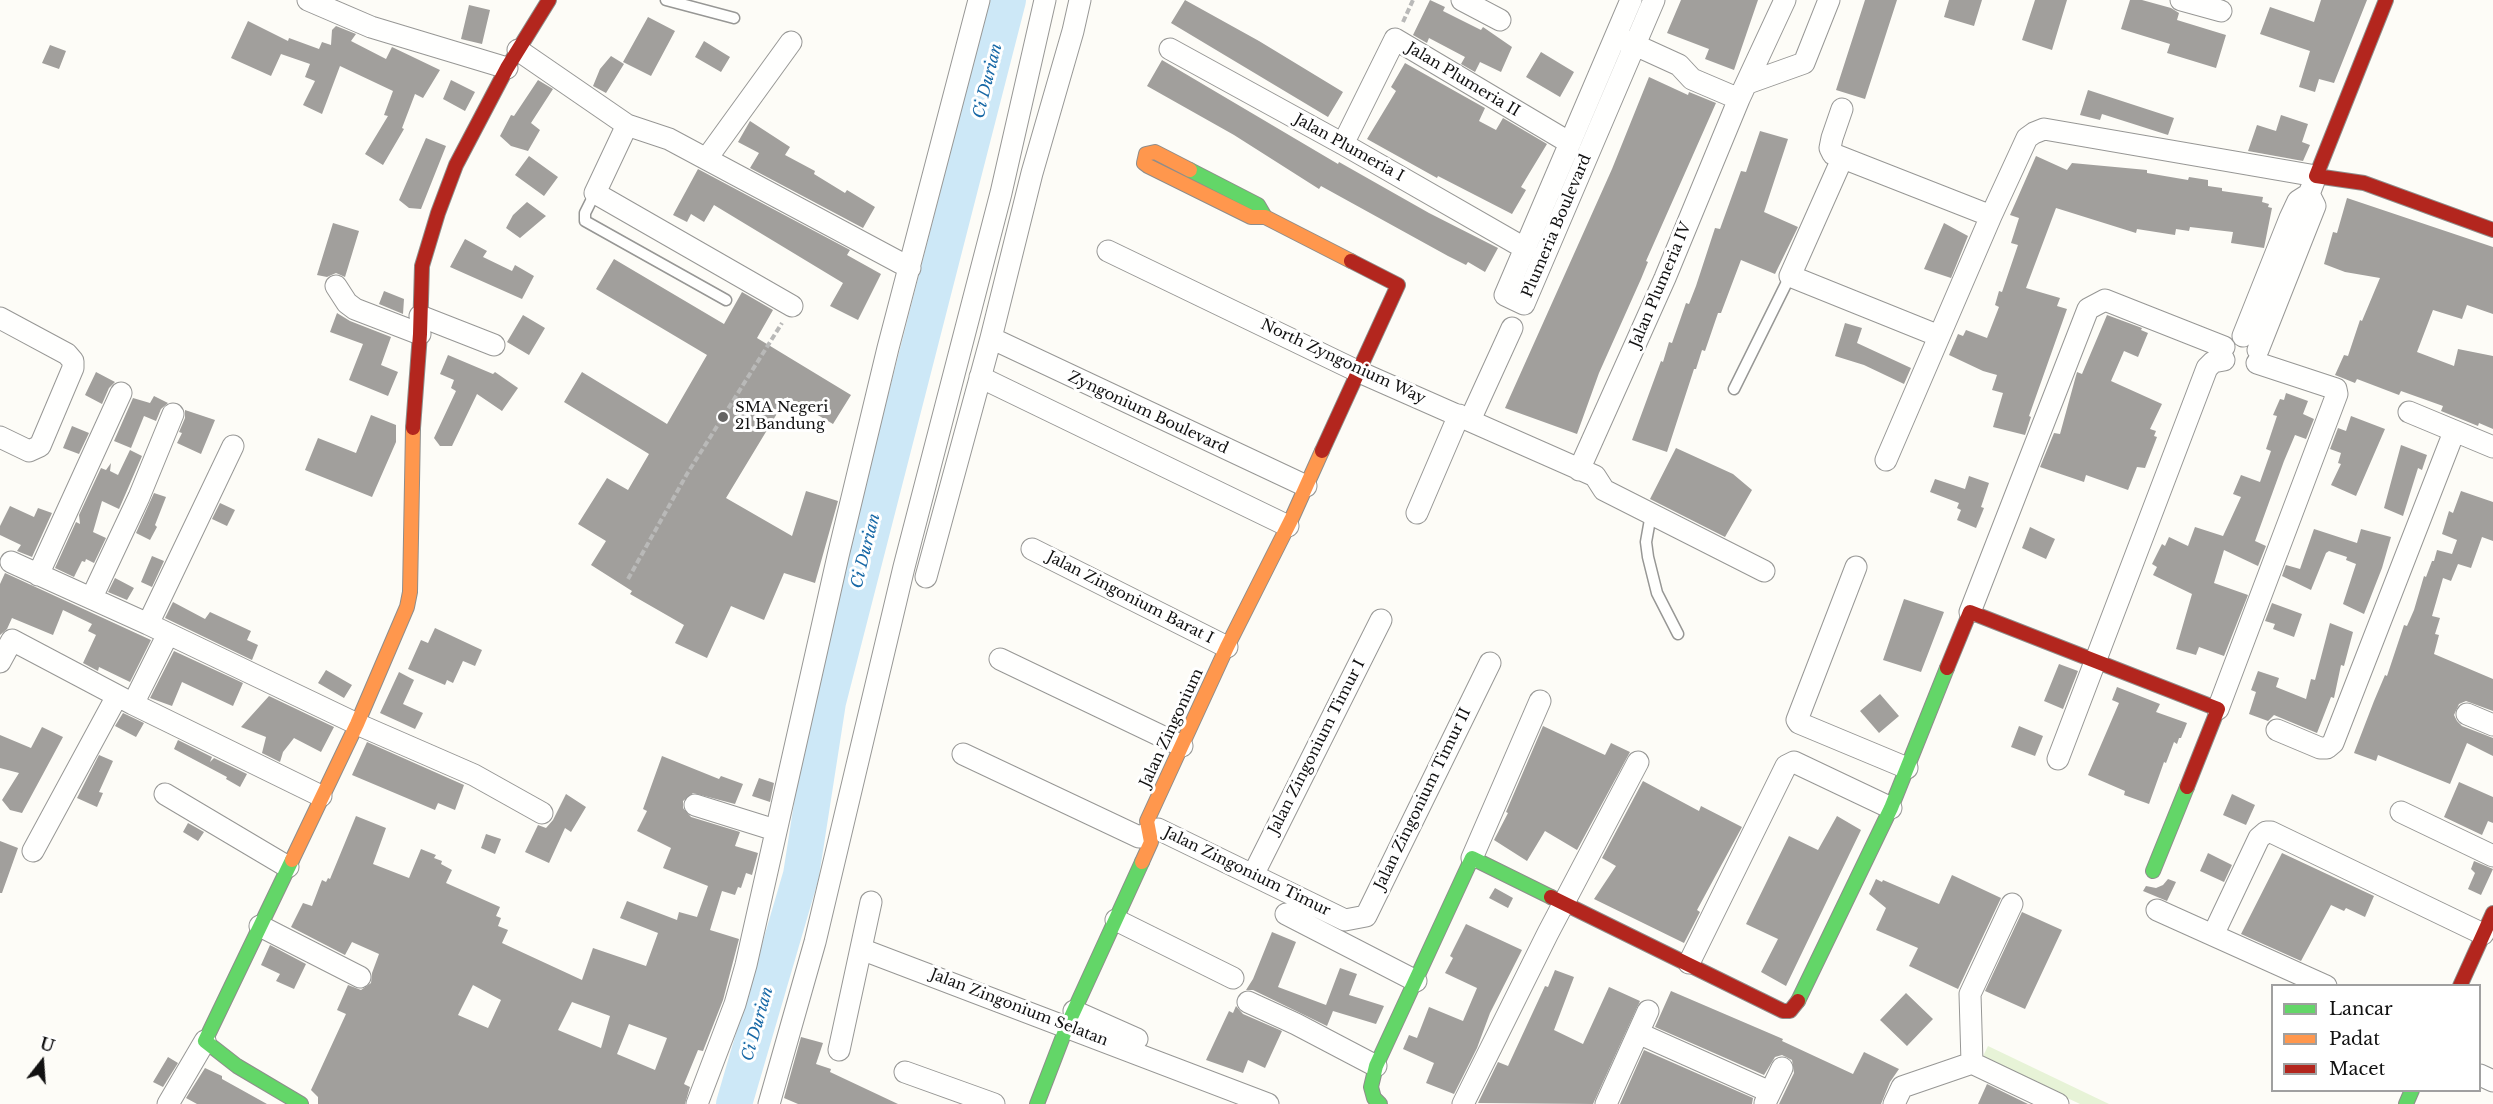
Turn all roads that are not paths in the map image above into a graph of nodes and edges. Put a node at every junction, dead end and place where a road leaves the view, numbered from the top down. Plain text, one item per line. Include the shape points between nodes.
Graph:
1 (308, 0) edge
2 (549, 0) edge
3 (666, 0) edge
4 (979, 0) edge
5 (1046, 0) edge
6 (1080, 0) edge
7 (1462, 0) edge
8 (1631, 0) edge
9 (1654, 0) edge
10 (1785, 0) edge
11 (1829, 0) edge
12 (2181, 0) edge
13 (2386, 0) edge
14 (2221, 11) dead end
15 (734, 18) dead end
16 (1500, 20) dead end
17 (1625, 40) junction
18 (791, 42) dead end
19 (1170, 49) dead end
20 (513, 59) junction
21 (1744, 91) junction
22 (1842, 109) dead end
23 (627, 125) junction
24 (1343, 144) junction
25 (1579, 148) junction
26 (707, 158) junction
27 (1842, 159) junction
28 (2313, 185) junction
29 (595, 193) junction
30 (1991, 216) junction
31 (1265, 217) junction
32 (2493, 230) edge
33 (1108, 251) dead end
34 (1534, 254) joint
35 (910, 268) junction
36 (1790, 276) junction
37 (336, 286) dead end
38 (726, 300) dead end
39 (792, 306) road end
40 (0, 318) edge
41 (420, 325) junction
42 (1512, 328) dead end
43 (1939, 336) junction
44 (2242, 336) junction
45 (992, 338) junction
46 (494, 345) dead end
47 (2224, 354) junction
48 (2258, 357) junction
49 (1357, 371) junction
50 (980, 377) junction
51 (1734, 389) dead end
52 (121, 393) dead end
53 (2409, 412) dead end
54 (173, 414) dead end
55 (1464, 417) junction
56 (2454, 432) junction
57 (0, 437) edge
58 (233, 446) dead end
59 (2493, 447) edge
60 (1886, 460) dead end
61 (1579, 470) junction
62 (1303, 494) junction
63 (1418, 513) dead end
64 (1651, 514) junction
65 (1289, 523) junction
66 (1032, 549) dead end
67 (11, 562) dead end
68 (1856, 567) dead end
69 (1764, 571) dead end
70 (38, 575) junction
71 (926, 577) dead end
72 (92, 597) junction
73 (1970, 612) junction
74 (1381, 620) dead end
75 (147, 624) junction
76 (168, 634) junction
77 (1678, 634) dead end
78 (6, 637) edge
79 (1227, 647) junction
80 (1000, 659) dead end
81 (2097, 660) junction
82 (0, 662) edge
83 (1490, 663) dead end
84 (125, 700) junction
85 (1540, 701) dead end
86 (2218, 709) junction
87 (2467, 714) dead end
88 (357, 724) junction
89 (2493, 725) edge
90 (2277, 730) dead end
91 (1182, 746) junction
92 (963, 754) dead end
93 (2058, 759) dead end
94 (1638, 762) dead end
95 (1907, 768) junction
96 (165, 794) dead end
97 (321, 796) junction
98 (695, 805) dead end
99 (1891, 808) junction
100 (2401, 812) dead end
101 (542, 813) dead end
102 (776, 830) junction
103 (1149, 832) junction
104 (33, 851) dead end
105 (2493, 856) edge
106 (1472, 858) junction
107 (288, 867) junction
108 (2153, 871) dead end
109 (1253, 875) junction
110 (871, 902) dead end
111 (1563, 904) junction
112 (2012, 904) dead end
113 (2157, 910) dead end
114 (2493, 913) edge
115 (1286, 914) dead end
116 (1116, 920) junction
117 (1345, 920) joint
118 (260, 927) junction
119 (2483, 934) junction
120 (2213, 935) junction
121 (861, 949) junction
122 (1689, 963) junction
123 (360, 977) dead end
124 (1233, 978) dead end
125 (1416, 981) junction
126 (2322, 984) edge
127 (2461, 984) edge
128 (1248, 1002) dead end
129 (1648, 1011) dead end
130 (1070, 1019) junction
131 (1638, 1033) junction
132 (205, 1041) junction
133 (839, 1050) dead end
134 (1972, 1064) junction
135 (1376, 1066) junction
136 (1782, 1068) dead end
137 (904, 1072) dead end
138 (1767, 1098) edge
139 (168, 1104) edge
140 (301, 1104) edge
141 (697, 1104) edge
142 (769, 1104) edge
143 (994, 1104) edge
144 (1038, 1104) edge
145 (1268, 1104) edge
146 (1380, 1104) edge
147 (1462, 1104) edge
148 (1606, 1104) edge
149 (1894, 1104) edge
150 (2058, 1104) edge

1 - 20 street via 365,25
2 - 20 street
3 - 15 lane
4 - 35 street
5 - 142 street via 815,942
6 - 45 street
7 - 16 street
8 - 17 street, Plumeria Boulevard
9 - 17 street, Plumeria Boulevard
10 - 21 street, Jalan Plumeria IV
11 - 21 street via 1803,63
12 - 14 street
13 - 28 street
17 - 21 street via 1679,65 1692,79
17 - 25 street, Plumeria Boulevard
18 - 26 street
19 - 24 street, Jalan Plumeria I
20 - 23 street
20 - 41 street via 456,165 438,213 420,274
21 - 61 street, Jalan Plumeria IV
22 - 27 street via 1830,148
23 - 26 street via 656,133
23 - 29 street
24 - 25 street, Jalan Plumeria II via 1395,39
24 - 34 street, Jalan Plumeria I
25 - 34 street, Plumeria Boulevard
26 - 35 street
27 - 30 street
27 - 36 street
28 - 30 street via 2044,129 2027,138
28 - 32 street via 2364,183
28 - 44 street via 2298,201
28 - 48 street via 2315,206
29 - 38 lane via 585,221
29 - 39 street
30 - 43 street
31 - 31 street via 1251,218 1148,166 1144,163 1146,154 1155,152 1258,205
31 - 49 street, Jalan Zingonium via 1398,285
33 - 49 street, North Zyngonium Way
35 - 102 street via 837,556
36 - 43 street
36 - 51 lane
37 - 41 street via 355,309
40 - 57 street via 67,354 73,360 73,368 40,446 29,451
41 - 46 street
41 - 88 street via 413,429 410,592
42 - 55 street
43 - 60 street
44 - 47 street via 2235,337
44 - 48 street via 2255,344
45 - 50 street
45 - 62 street, Zyngonium Boulevard
47 - 48 street via 2231,369 2237,372 2248,370
47 - 73 street via 2105,300 2088,309
47 - 81 street via 2207,368
48 - 86 street via 2336,389 2337,394
49 - 55 street, North Zyngonium Way
49 - 62 street, Jalan Zingonium
50 - 65 street
50 - 71 street
52 - 70 street
53 - 56 street
54 - 72 street
55 - 61 street, North Zyngonium Way
55 - 63 street
56 - 59 street
56 - 90 street via 2332,743 2320,748
58 - 75 street
61 - 64 street, North Zyngonium Way via 1595,476 1604,490
62 - 65 street, Jalan Zingonium
64 - 69 street, North Zyngonium Way
64 - 77 lane via 1646,542 1648,557 1657,593
65 - 79 street, Jalan Zingonium
66 - 79 street, Jalan Zingonium Barat I
67 - 70 street
68 - 95 street via 1797,720
70 - 72 street
72 - 75 street
73 - 81 street
73 - 95 street
74 - 109 street, Jalan Zingonium Timur I
75 - 76 street
76 - 84 street
76 - 88 street
78 - 82 street
78 - 84 street
79 - 91 street, Jalan Zingonium
80 - 91 street
81 - 86 street
81 - 93 street
83 - 117 street, Jalan Zingonium Timur II via 1366,916
84 - 97 street
84 - 104 street
85 - 106 street
86 - 108 street
87 - 89 street
88 - 97 street
88 - 101 street via 474,775
91 - 103 street, Jalan Zingonium via 1147,821
92 - 103 street, Jalan Zingonium Timur via 1139,837
94 - 111 street
95 - 99 street
96 - 107 street
97 - 107 street
98 - 102 street
99 - 122 street via 1794,762 1786,766
99 - 122 street via 1795,1008 1783,1011
100 - 105 street
102 - 141 street via 735,1004
103 - 109 street, Jalan Zingonium Timur via 1158,829
103 - 116 street, Jalan Zingonium via 1151,842
106 - 111 street
106 - 125 street
107 - 118 street
109 - 117 street, Jalan Zingonium Timur
110 - 121 street
111 - 122 street
111 - 147 street
112 - 134 street via 1970,994
113 - 120 street
114 - 119 street
115 - 125 street
116 - 124 street
116 - 130 street, Jalan Zingonium
118 - 123 street
118 - 132 street
119 - 120 street via 2266,832 2259,838
119 - 127 street
120 - 126 street
121 - 130 street, Jalan Zingonium Selatan
121 - 133 street
125 - 135 street
128 - 135 street
129 - 131 street
130 - 144 street, Jalan Zingonium
130 - 145 street, Jalan Zingonium Selatan via 1168,1053 1176,1069
131 - 138 street
131 - 148 street
132 - 139 street
132 - 140 street via 237,1066
134 - 149 street via 1902,1087
134 - 150 street
135 - 146 street via 1371,1087
136 - 138 street
137 - 143 street

